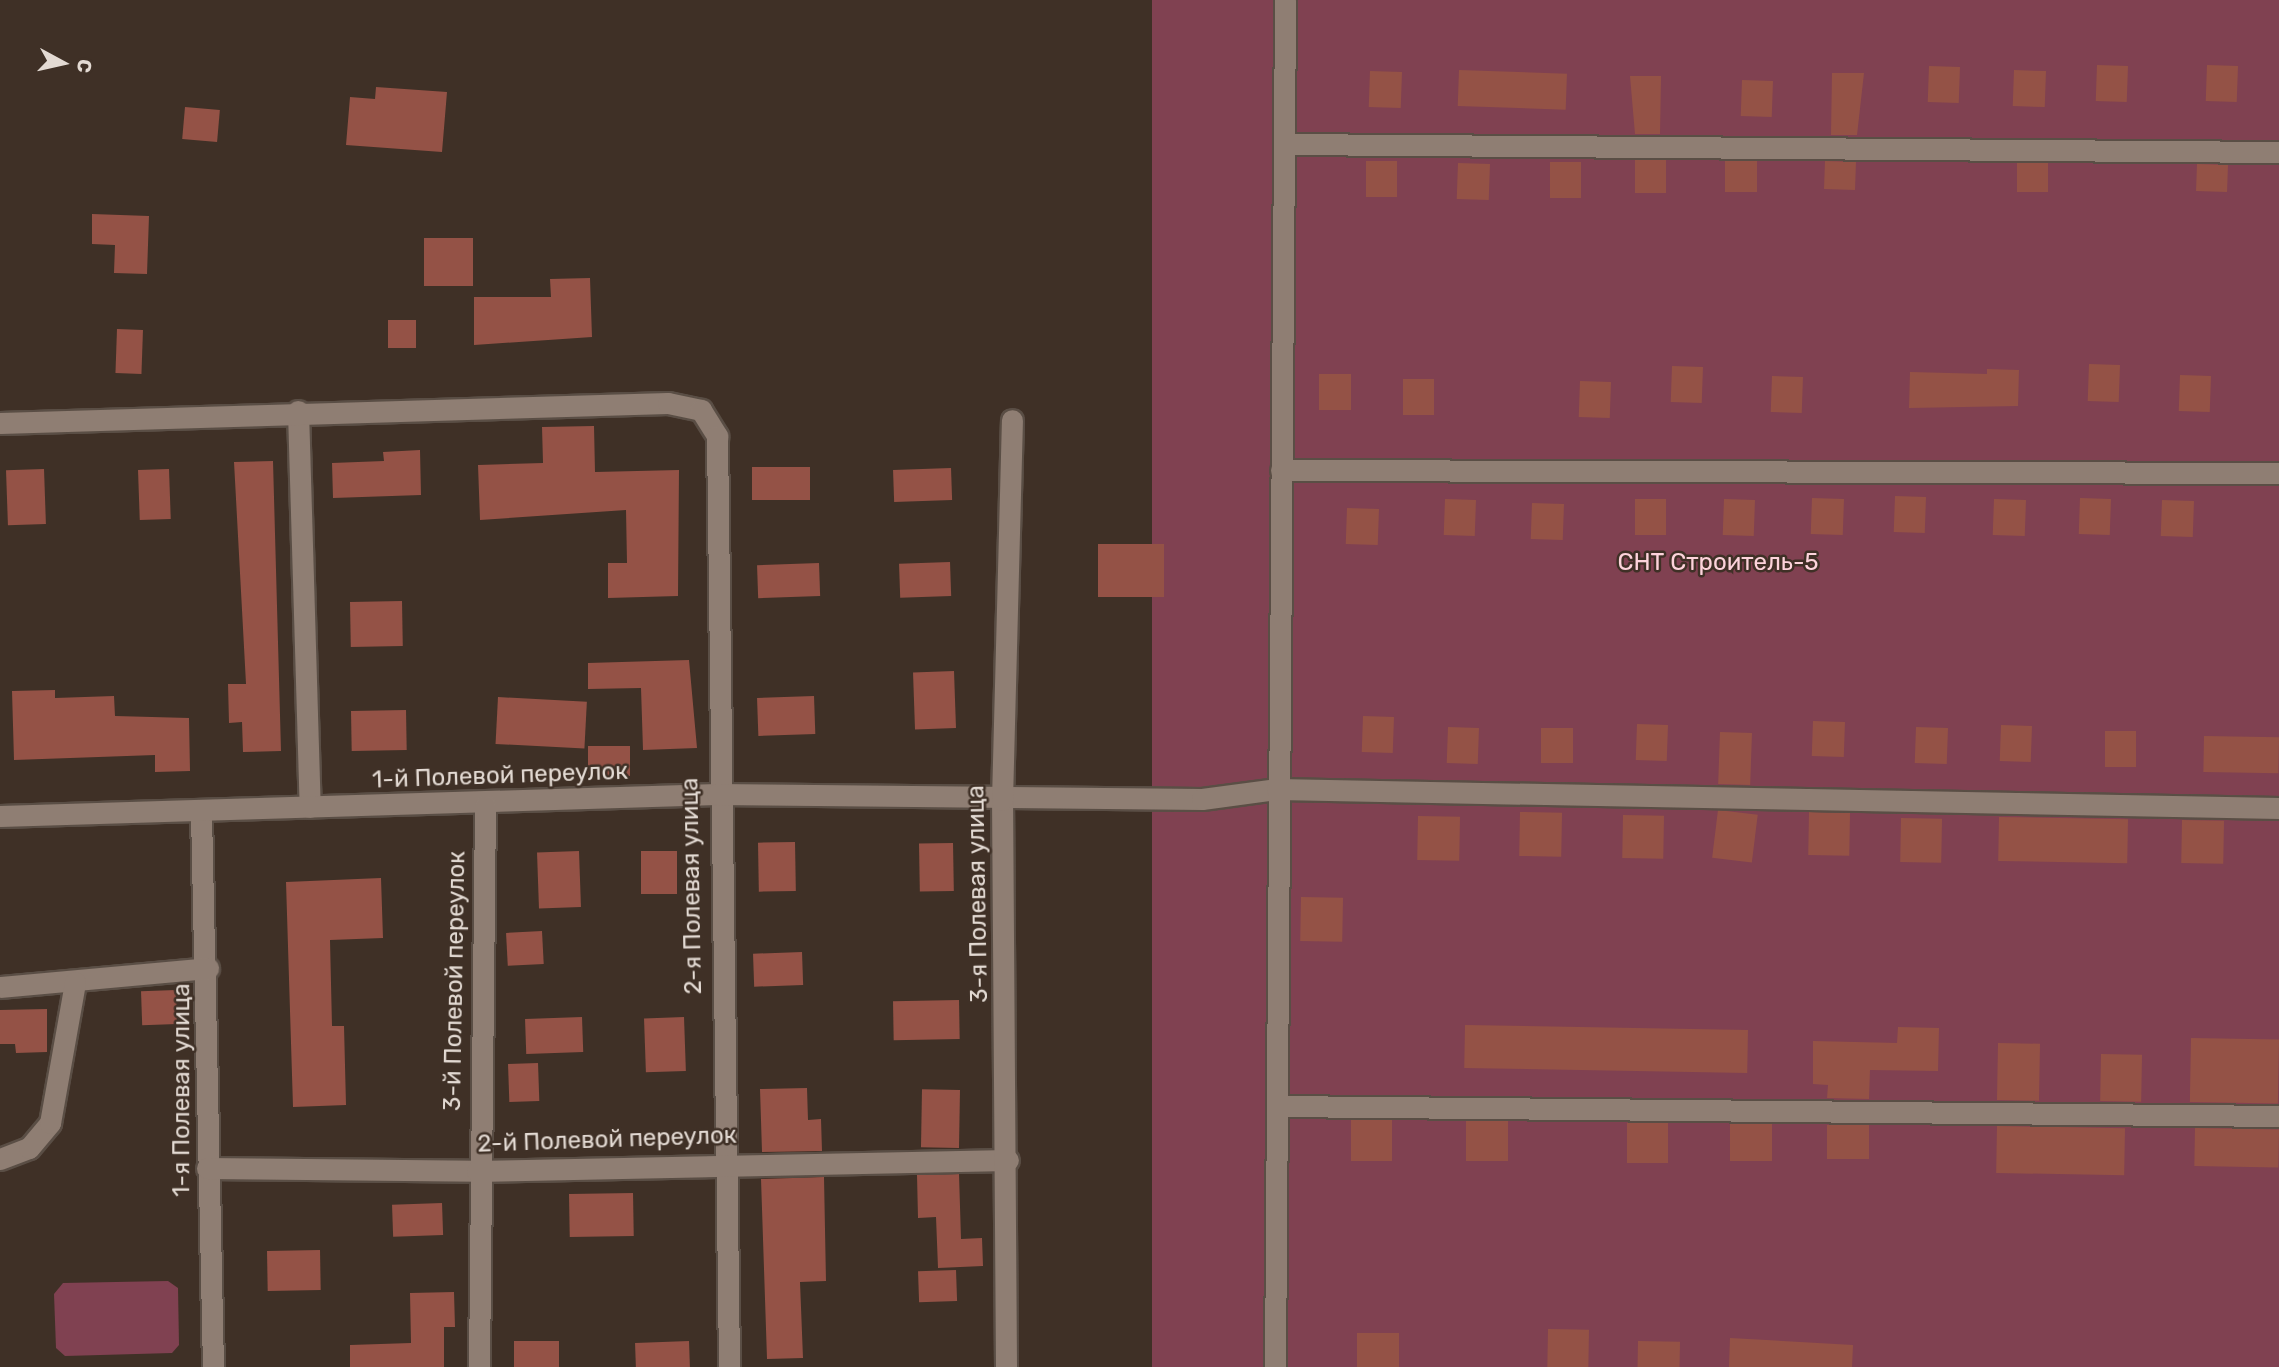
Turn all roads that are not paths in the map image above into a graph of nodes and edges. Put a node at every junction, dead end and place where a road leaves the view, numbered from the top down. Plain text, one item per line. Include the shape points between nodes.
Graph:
1 (1285, 0) edge
2 (1284, 144) junction
3 (2279, 152) edge
4 (298, 411) junction
5 (1012, 420) dead end
6 (0, 423) edge
7 (1281, 470) junction
8 (2279, 473) edge
9 (1277, 789) junction
10 (717, 794) junction
11 (1002, 800) junction
12 (485, 806) junction
13 (310, 807) junction
14 (2279, 808) edge
15 (201, 813) junction
16 (0, 816) edge
17 (208, 968) junction
18 (75, 982) junction
19 (0, 987) edge
20 (1277, 1106) junction
21 (2279, 1116) edge
22 (0, 1159) edge
23 (1008, 1160) junction
24 (722, 1163) junction
25 (207, 1168) junction
26 (477, 1171) junction
27 (213, 1367) edge
28 (479, 1367) edge
29 (729, 1367) edge
30 (1006, 1367) edge
31 (1275, 1367) edge

1 - 2 street
2 - 3 street
2 - 7 street
4 - 6 street
4 - 10 street, 2-я Полевая улица via 668,402 701,410 717,436
4 - 13 street
5 - 11 street, 3-я Полевая улица
7 - 8 street
7 - 9 street
9 - 11 street, 1-й Полевой переулок via 1202,799
9 - 14 street, 1-й Полевой переулок
9 - 20 street
10 - 11 street, 1-й Полевой переулок
10 - 12 street, 1-й Полевой переулок
10 - 24 street, 2-я Полевая улица
11 - 23 street, 3-я Полевая улица
12 - 13 street, 1-й Полевой переулок
12 - 26 street, 3-й Полевой переулок
13 - 15 street, 1-й Полевой переулок
15 - 16 street, 1-й Полевой переулок
15 - 17 street, 1-я Полевая улица
17 - 18 street
17 - 25 street, 1-я Полевая улица
18 - 19 street
18 - 22 street via 50,1123 29,1148
20 - 21 street
20 - 31 street
23 - 24 street, 2-й Полевой переулок
23 - 30 street, 3-я Полевая улица
24 - 26 street, 2-й Полевой переулок
24 - 29 street, 2-я Полевая улица
25 - 26 street, 2-й Полевой переулок
25 - 27 street, 1-я Полевая улица
26 - 28 street, 3-й Полевой переулок

